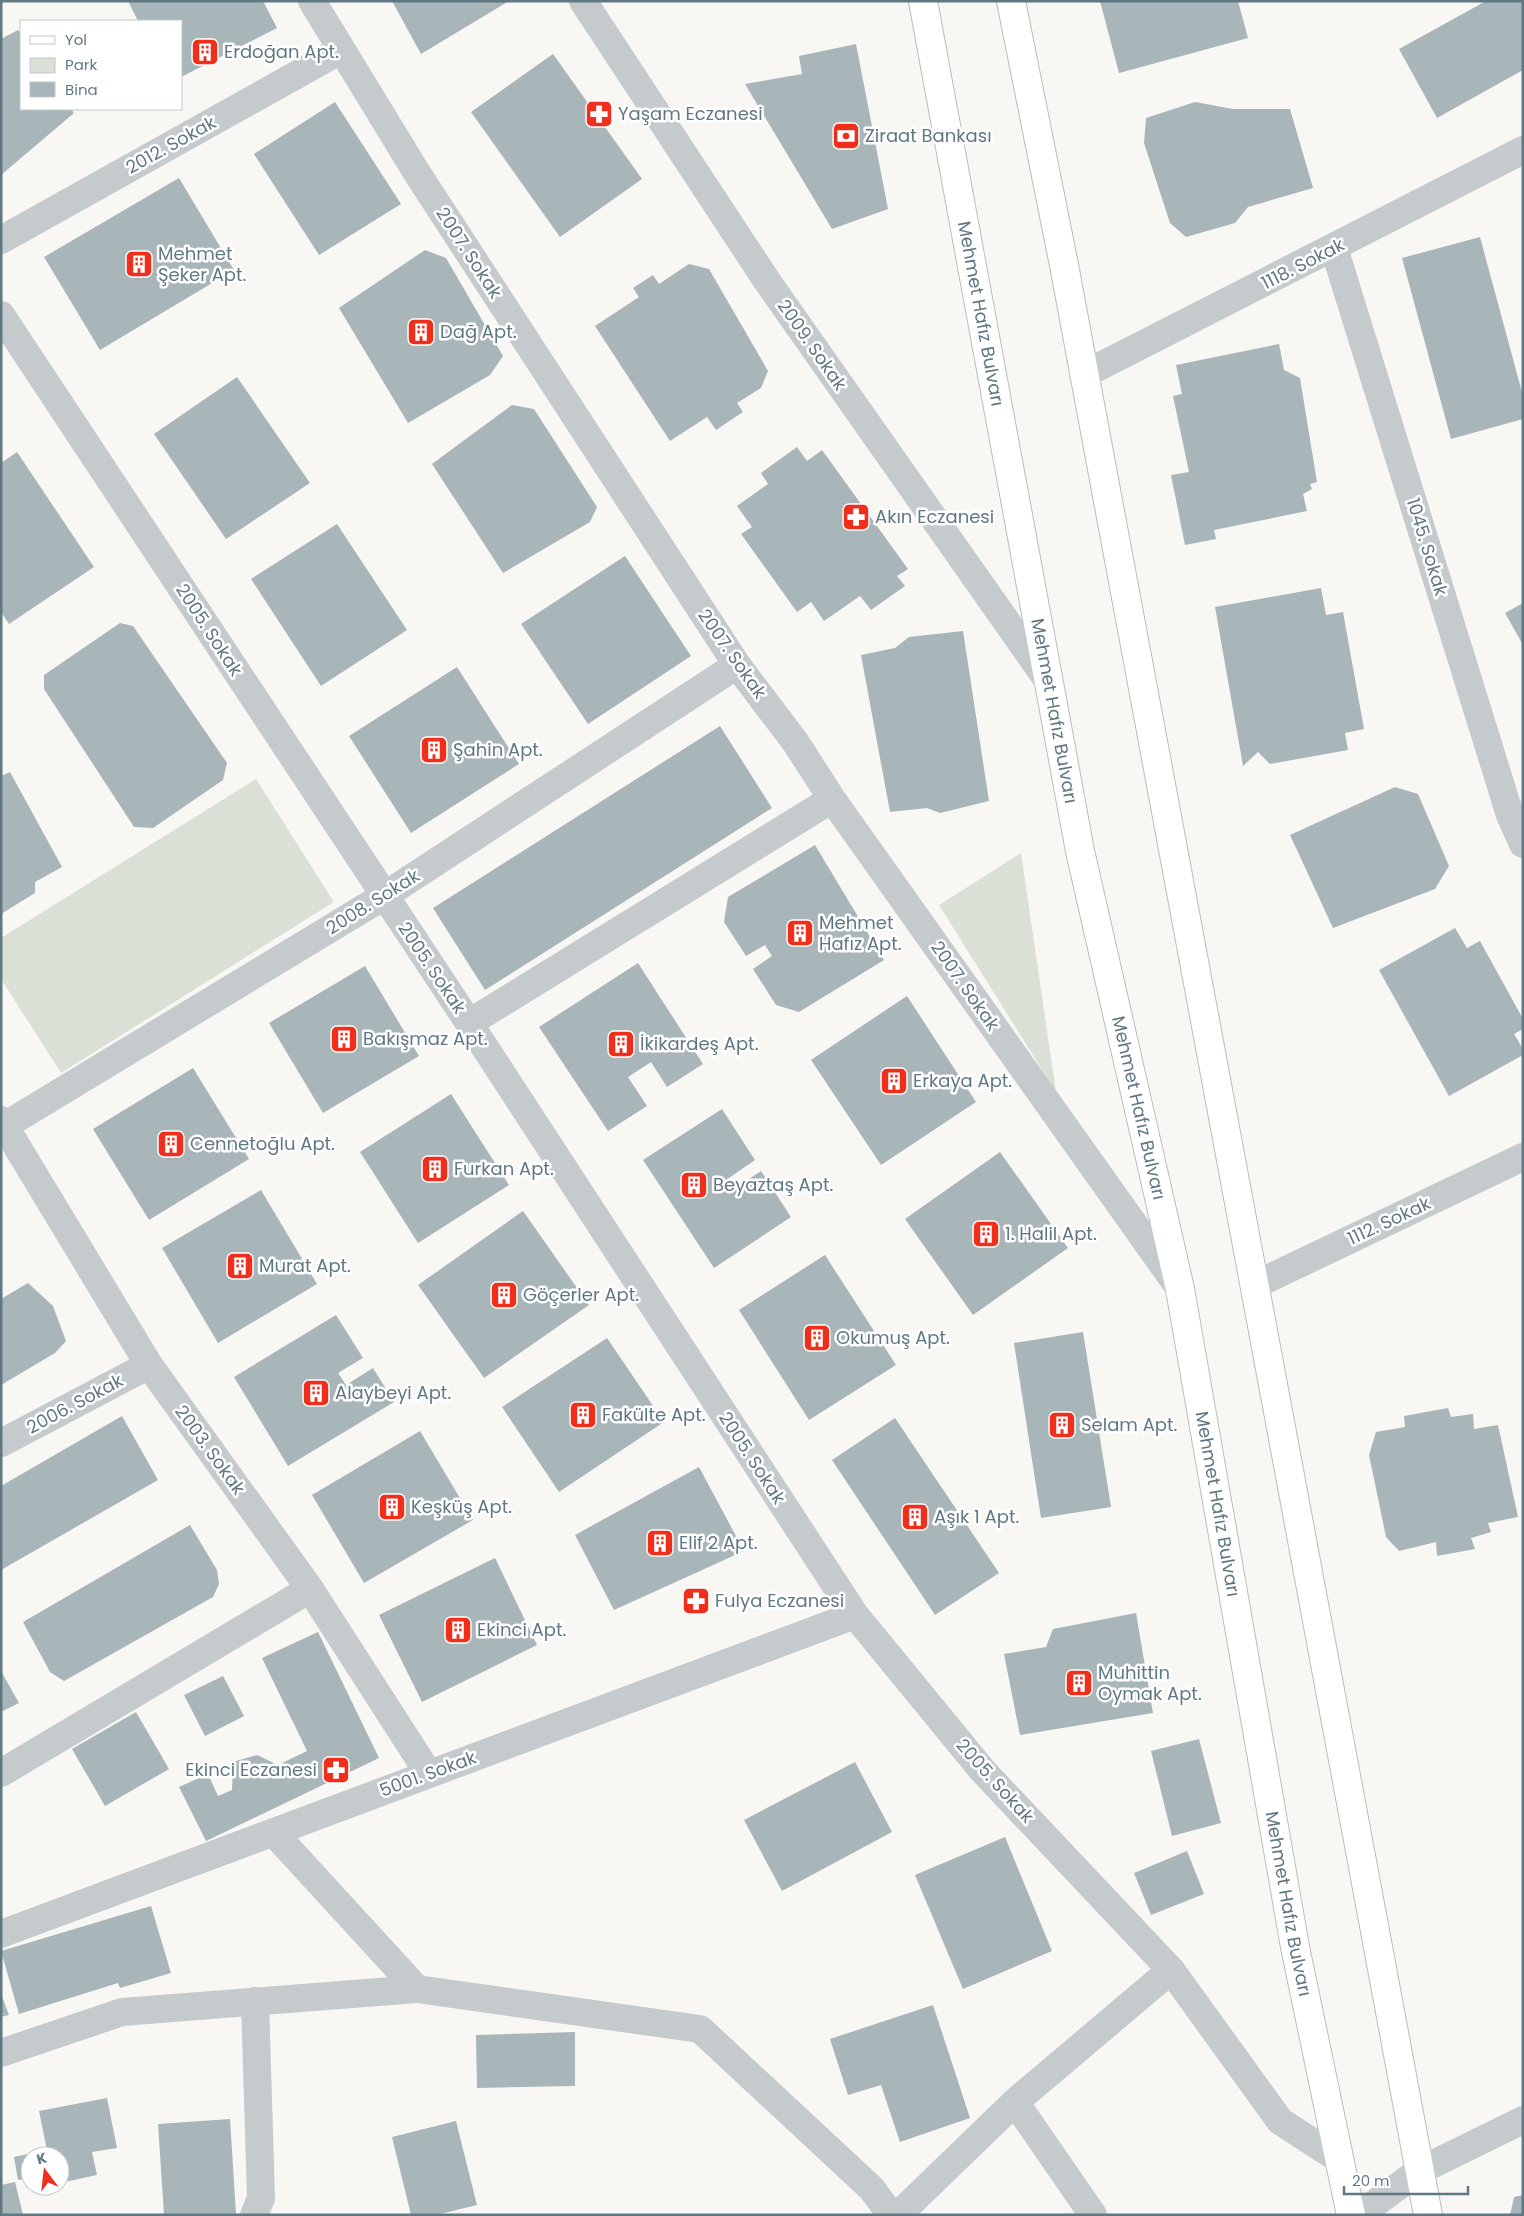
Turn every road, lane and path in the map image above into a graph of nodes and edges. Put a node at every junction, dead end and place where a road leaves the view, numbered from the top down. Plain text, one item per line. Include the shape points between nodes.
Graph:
1 (312, 1) edge
2 (583, 1) edge
3 (923, 1) edge
4 (1011, 1) edge
5 (341, 50) junction
6 (1523, 150) edge
7 (1, 240) edge
8 (1334, 248) junction
9 (1, 315) edge
10 (1083, 375) junction
11 (737, 664) junction
12 (1049, 682) junction
13 (832, 799) junction
14 (1523, 844) edge
15 (384, 896) junction
16 (469, 1023) junction
17 (2, 1125) edge
18 (1523, 1157) edge
19 (1254, 1285) junction
20 (1180, 1289) junction
21 (149, 1364) junction
22 (1, 1443) edge
23 (310, 1589) junction
24 (855, 1615) junction
25 (1, 1773) edge
26 (429, 1774) junction
27 (273, 1832) junction
28 (1, 1934) edge
29 (1171, 1970) junction
30 (417, 1989) junction
31 (255, 2001) junction
32 (1, 2054) edge
33 (1015, 2102) junction
34 (1523, 2120) edge
35 (1338, 2158) junction
36 (1419, 2171) junction
37 (254, 2215) edge
38 (891, 2215) edge
39 (898, 2215) edge
40 (1093, 2215) edge
41 (1351, 2215) edge
42 (1359, 2215) edge
43 (1428, 2215) edge

1 - 5 street, 2007. Sokak
2 - 12 street, 2009. Sokak via 766,281
3 - 12 main road, Mehmet Hafız Bulvarı
4 - 10 main road
5 - 7 street, 2012. Sokak
5 - 11 street, 2007. Sokak
6 - 8 street, 1118. Sokak
8 - 10 street, 1118. Sokak
8 - 14 street, 1045. Sokak via 1507,806
9 - 15 street, 2005. Sokak
10 - 19 main road
11 - 13 street, 2007. Sokak via 796,743
11 - 15 street, 2008. Sokak
12 - 20 main road, Mehmet Hafız Bulvarı via 1080,850
13 - 16 street
13 - 20 street, 2007. Sokak
15 - 16 street, 2005. Sokak
15 - 17 street, 2008. Sokak
16 - 24 street, 2005. Sokak
17 - 21 street, 2003. Sokak
18 - 19 street, 1112. Sokak
19 - 36 main road
20 - 35 main road, Mehmet Hafız Bulvarı via 1294,1947
21 - 22 street, 2006. Sokak
21 - 23 street, 2003. Sokak
23 - 25 street
23 - 26 street, 2003. Sokak
24 - 26 street, 5001. Sokak
24 - 29 street, 2005. Sokak via 983,1771
26 - 27 street, 5001. Sokak
27 - 28 street, 5001. Sokak
27 - 30 street
29 - 33 street
29 - 35 street, 2005. Sokak via 1280,2121
30 - 31 street
30 - 38 street via 700,2029 872,2190
31 - 32 street via 122,2012
31 - 37 street via 261,2198
33 - 39 street
33 - 40 street
34 - 36 street
35 - 41 main road, Mehmet Hafız Bulvarı
36 - 42 street
36 - 43 main road

